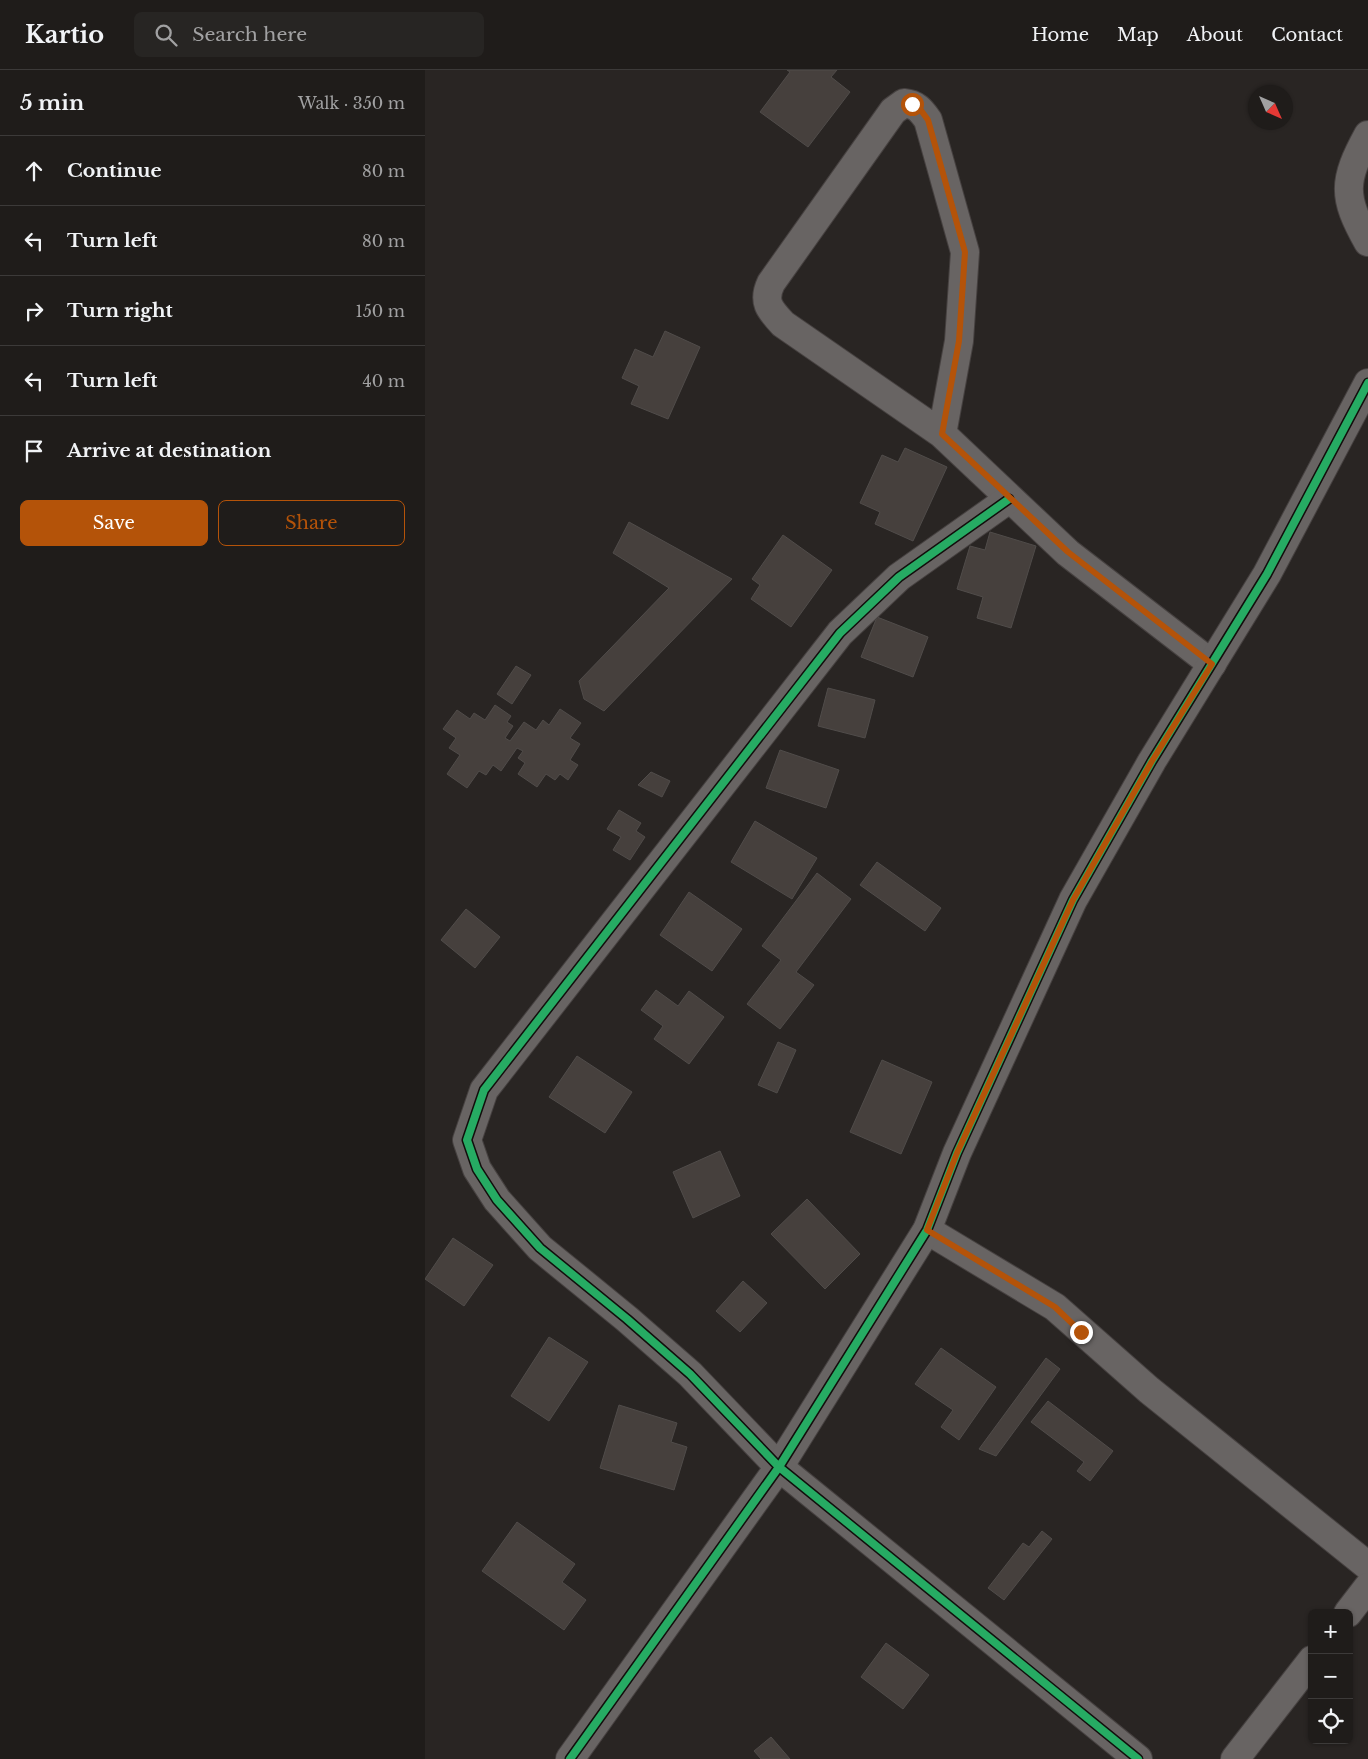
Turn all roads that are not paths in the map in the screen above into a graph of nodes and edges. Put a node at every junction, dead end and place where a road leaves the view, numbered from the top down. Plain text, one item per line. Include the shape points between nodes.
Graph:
1 (1368, 134) edge
2 (1368, 242) edge
3 (1368, 383) edge
4 (942, 434) junction
5 (1009, 499) junction
6 (1212, 664) junction
7 (927, 1230) junction
8 (779, 1467) junction
9 (1368, 1566) edge
10 (1368, 1587) edge
11 (1351, 1609) edge
12 (1308, 1665) edge
13 (570, 1759) edge
14 (1138, 1759) edge
15 (1235, 1759) edge

1 - 2 street via 1353,162 1348,186 1350,205
3 - 6 street via 1267,574
4 - 4 street via 959,341 965,252 928,120 920,109 904,103 893,111 766,294 773,314 783,324
4 - 5 street
5 - 6 street via 1068,552
5 - 8 street via 899,577 840,632 484,1090 467,1140 477,1169 497,1200 540,1248 690,1374
6 - 7 street via 1073,900 957,1153
7 - 8 street
7 - 9 street via 1055,1307 1149,1390
8 - 13 street
8 - 14 street
10 - 11 street
12 - 15 street

